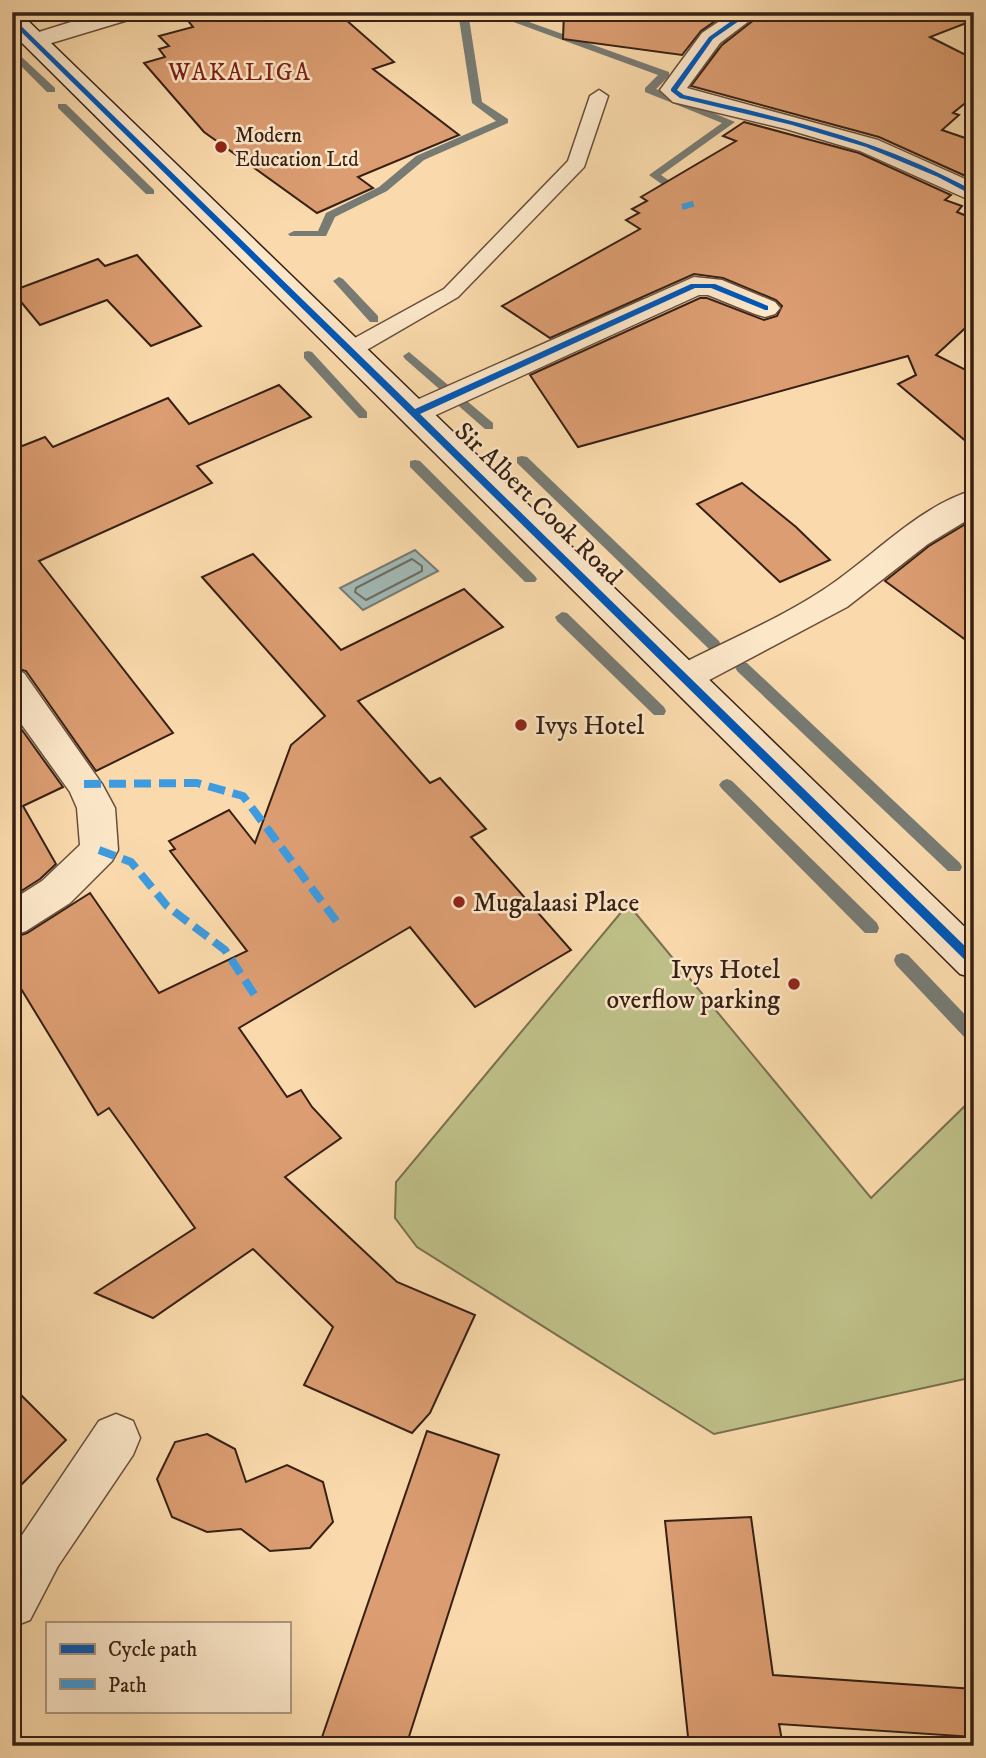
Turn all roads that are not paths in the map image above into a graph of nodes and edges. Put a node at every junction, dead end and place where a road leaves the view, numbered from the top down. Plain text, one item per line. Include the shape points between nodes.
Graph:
1 (130, 12) edge
2 (749, 12) edge
3 (12, 19) edge
4 (35, 41) junction
5 (599, 96) dead end
6 (974, 194) edge
7 (765, 308) dead end
8 (350, 350) junction
9 (414, 413) junction
10 (974, 501) edge
11 (684, 678) junction
12 (12, 682) edge
13 (12, 920) edge
14 (974, 962) edge
15 (116, 1438) dead end
16 (12, 1602) edge

1 - 4 street
2 - 6 street via 711,38 673,90 682,97 874,148 936,171
3 - 4 street, Sir Albert Cook Road
4 - 8 street, Sir Albert Cook Road
5 - 8 lane via 577,163 451,293
7 - 9 street via 712,286 694,286
8 - 9 street, Sir Albert Cook Road
9 - 11 street, Sir Albert Cook Road
10 - 11 street via 916,537 835,599
11 - 14 street, Sir Albert Cook Road
12 - 13 street via 84,784 96,808 99,850 56,892
15 - 16 street via 40,1548

